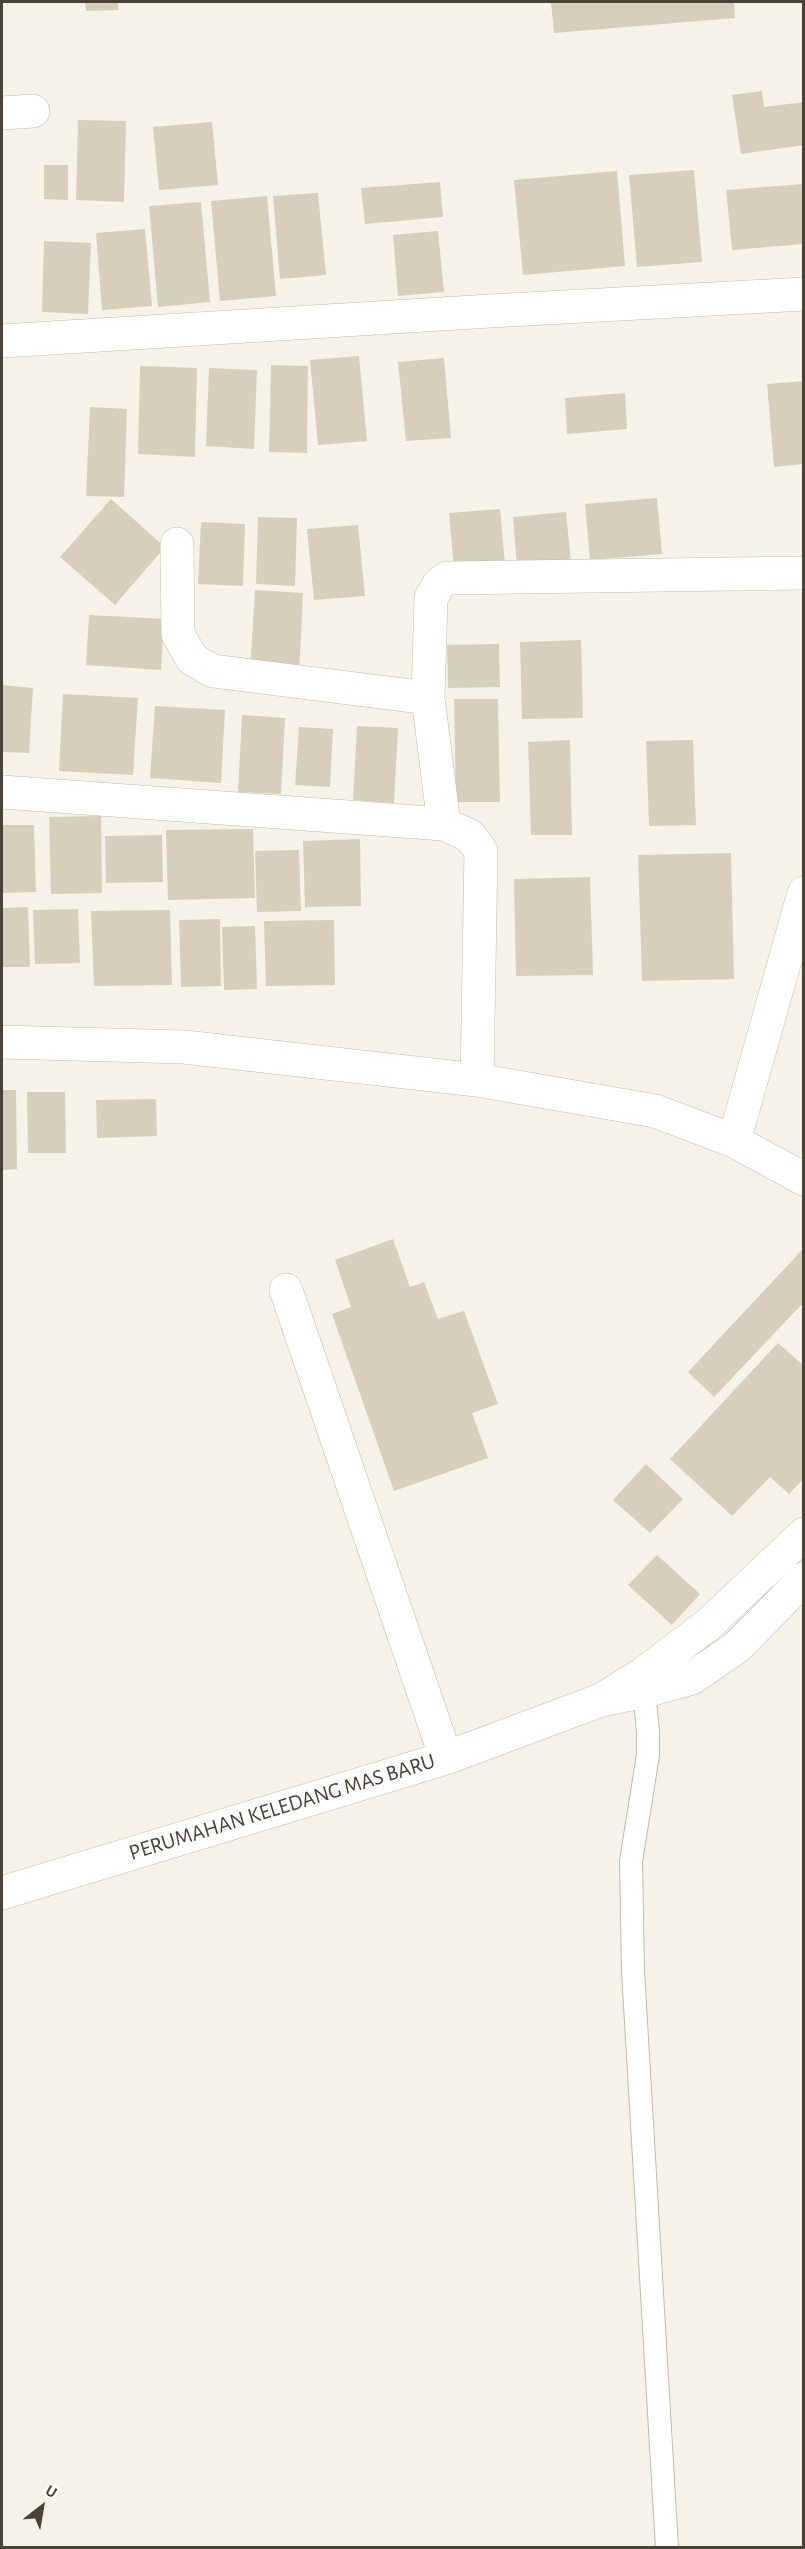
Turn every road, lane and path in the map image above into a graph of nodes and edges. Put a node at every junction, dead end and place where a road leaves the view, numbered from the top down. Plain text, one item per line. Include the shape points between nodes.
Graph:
1 (804, 294) edge
2 (2, 341) edge
3 (177, 544) dead end
4 (804, 573) edge
5 (428, 698) junction
6 (2, 792) edge
7 (444, 824) junction
8 (804, 893) edge
9 (2, 1042) edge
10 (477, 1080) junction
11 (734, 1141) junction
12 (804, 1179) edge
13 (286, 1290) dead end
14 (804, 1534) edge
15 (804, 1579) edge
16 (644, 1683) junction
17 (446, 1758) junction
18 (2, 1893) edge
19 (668, 2547) edge

1 - 2 street
3 - 5 street via 178,634 192,659 213,671
4 - 5 street via 447,578 431,598
5 - 7 street
6 - 7 street
7 - 10 street via 470,836 481,852
8 - 11 street
9 - 10 street via 184,1047
10 - 11 street via 655,1111
11 - 12 street
13 - 17 street
14 - 16 street
15 - 16 street via 737,1647 692,1678
16 - 17 street, PERUMAHAN KELEDANG MAS BARU
16 - 19 lane via 648,1755 631,1861 633,1960
17 - 18 street, PERUMAHAN KELEDANG MAS BARU

